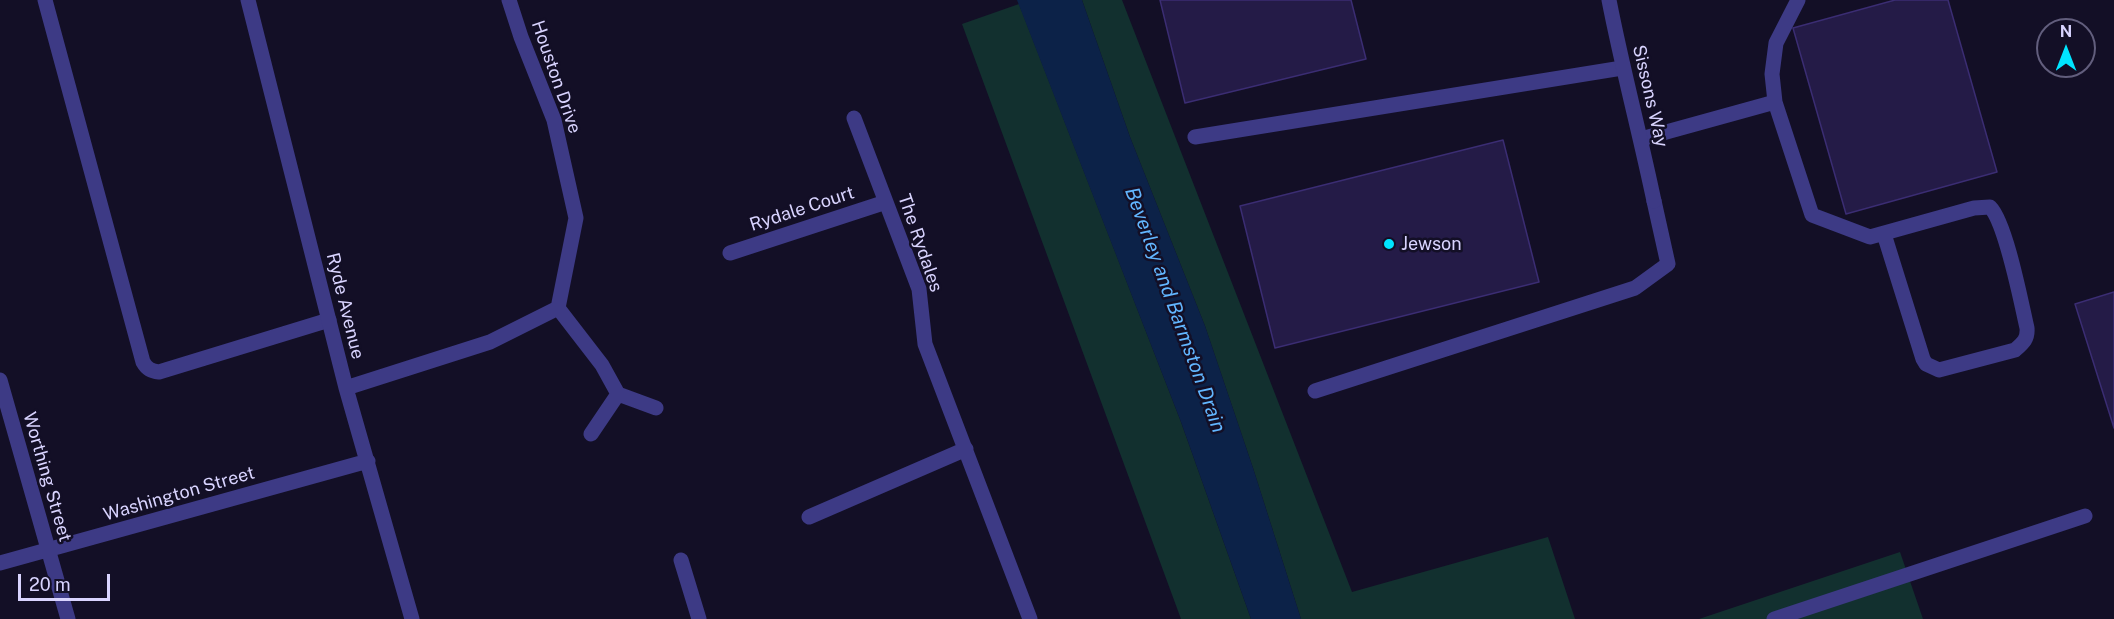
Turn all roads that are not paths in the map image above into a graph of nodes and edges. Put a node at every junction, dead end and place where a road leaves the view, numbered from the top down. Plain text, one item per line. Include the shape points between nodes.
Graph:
1 (45, 0) edge
2 (248, 0) edge
3 (509, 0) edge
4 (1609, 0) edge
5 (1798, 0) edge
6 (1622, 68) junction
7 (1775, 102) junction
8 (854, 118) dead end
9 (1195, 137) dead end
10 (1641, 139) junction
11 (886, 202) junction
12 (1884, 234) junction
13 (730, 253) dead end
14 (558, 308) junction
15 (328, 320) junction
16 (0, 380) edge
17 (346, 388) junction
18 (1315, 391) dead end
19 (618, 394) junction
20 (656, 408) dead end
21 (591, 434) dead end
22 (966, 449) junction
23 (368, 461) junction
24 (2085, 516) dead end
25 (809, 517) dead end
26 (48, 550) junction
27 (681, 560) dead end
28 (0, 563) edge
29 (68, 619) edge
30 (412, 619) edge
31 (699, 619) edge
32 (1030, 619) edge
33 (1774, 619) edge

1 - 15 street via 147,368 159,372
2 - 15 street, Ryde Avenue
3 - 14 street, Houston Drive via 554,120 576,218
4 - 6 street, Sissons Way
5 - 7 street via 1776,44 1772,74
6 - 9 street
6 - 10 street, Sissons Way
7 - 10 street
7 - 12 street via 1812,215 1870,237
8 - 11 street, The Rydales
10 - 18 street, Sissons Way via 1668,264 1635,288
11 - 13 street, Rydale Court
11 - 22 street, The Rydales via 920,289 926,344
12 - 12 street via 1926,364 1939,369 2015,350 2024,343 2027,328 2014,274 1998,218 1990,207
14 - 17 street via 490,342
14 - 19 street via 602,365
15 - 17 street, Ryde Avenue
16 - 26 street, Worthing Street
17 - 23 street, Ryde Avenue
19 - 20 street
19 - 21 street
22 - 25 street
22 - 32 street, The Rydales
23 - 26 street, Washington Street
23 - 30 street, Ryde Avenue
24 - 33 street
26 - 28 street, Washington Street
26 - 29 street, Worthing Street
27 - 31 street

